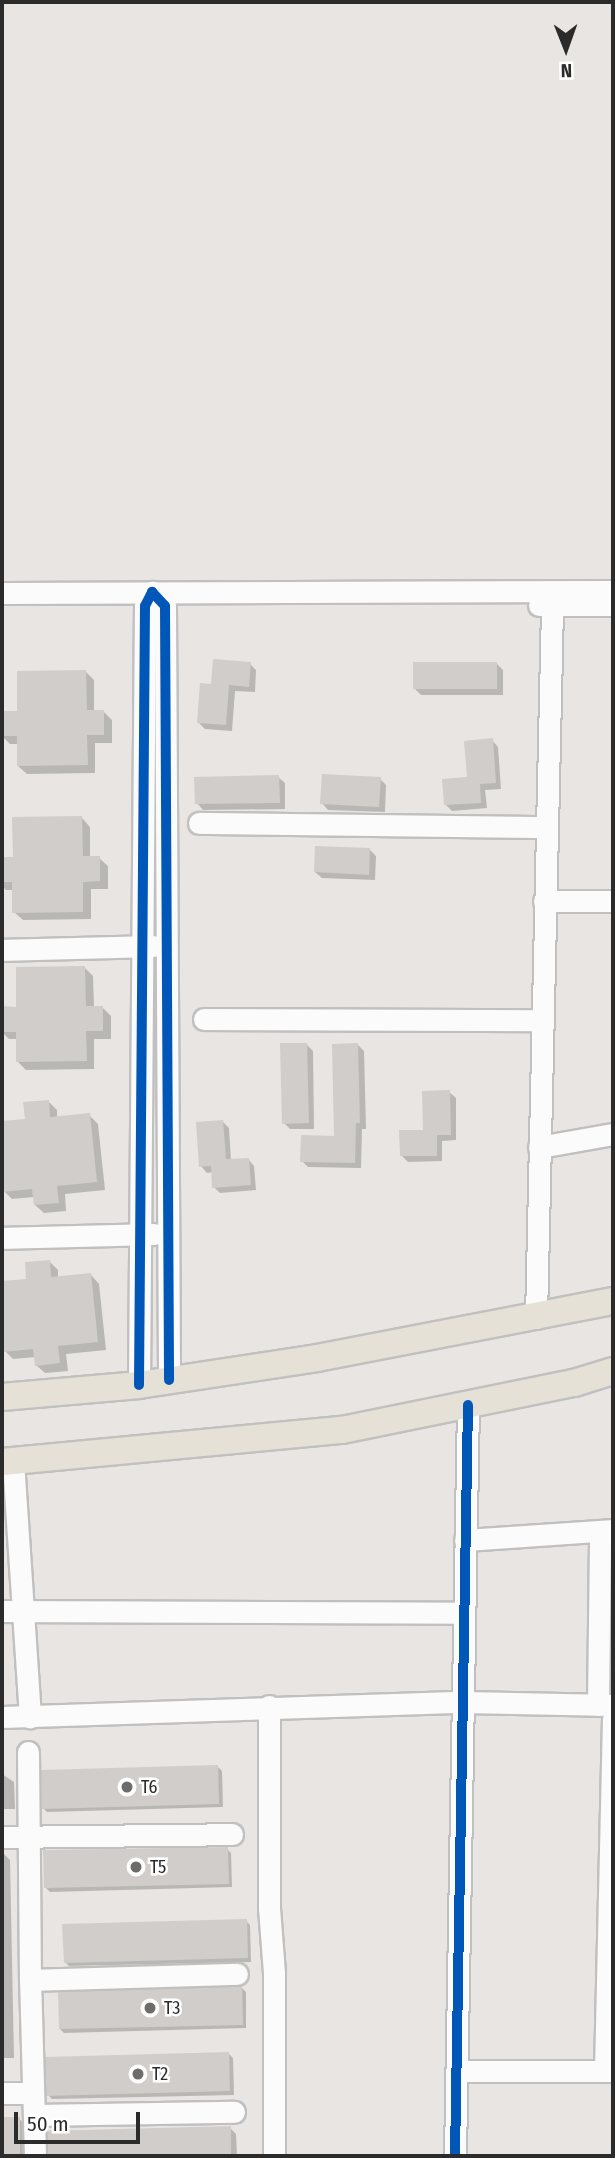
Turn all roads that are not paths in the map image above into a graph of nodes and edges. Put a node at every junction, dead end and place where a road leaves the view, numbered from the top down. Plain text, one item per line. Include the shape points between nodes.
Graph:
1 (613, 590) edge
2 (2, 593) edge
3 (154, 601) junction
4 (613, 605) edge
5 (2, 606) edge
6 (552, 606) junction
7 (199, 823) dead end
8 (545, 827) junction
9 (544, 901) junction
10 (613, 901) edge
11 (165, 946) junction
12 (141, 947) junction
13 (2, 950) edge
14 (204, 1019) dead end
15 (542, 1020) junction
16 (613, 1134) edge
17 (540, 1147) junction
18 (167, 1234) junction
19 (139, 1235) junction
20 (2, 1238) edge
21 (613, 1301) edge
22 (536, 1318) junction
23 (613, 1371) edge
24 (169, 1380) junction
25 (139, 1385) junction
26 (2, 1397) edge
27 (468, 1405) junction
28 (8, 1462) edge
29 (607, 1531) edge
30 (465, 1540) junction
31 (606, 1598) edge
32 (12, 1611) edge
33 (463, 1613) junction
34 (462, 1702) junction
35 (269, 1706) junction
36 (608, 1710) edge
37 (2, 1717) edge
38 (30, 1717) junction
39 (29, 1752) dead end
40 (232, 1834) dead end
41 (27, 1836) junction
42 (2, 1837) edge
43 (611, 1948) edge
44 (237, 1973) dead end
45 (30, 1980) junction
46 (457, 2071) junction
47 (609, 2071) edge
48 (2, 2093) edge
49 (33, 2093) junction
50 (234, 2112) dead end
51 (34, 2115) junction
52 (35, 2156) edge
53 (274, 2156) edge
54 (455, 2156) edge

1 - 3 street
2 - 3 street
3 - 5 street
3 - 6 street
3 - 11 street
3 - 12 street
4 - 6 street
6 - 8 street
7 - 8 street
8 - 9 street
9 - 10 street
9 - 15 street
11 - 12 street
11 - 18 street
12 - 13 street
12 - 19 street
14 - 15 street
15 - 17 street
16 - 17 street
17 - 22 street
18 - 19 street
18 - 24 street
19 - 20 street
19 - 25 street
21 - 22 main road
22 - 24 main road
23 - 27 main road
24 - 25 main road
25 - 26 main road
27 - 28 main road via 342,1430
27 - 30 street
28 - 32 street
29 - 30 street
29 - 31 street
30 - 33 street
31 - 36 street
32 - 33 street
32 - 38 street
33 - 34 street
34 - 35 street
34 - 36 street
34 - 46 street
35 - 38 street
35 - 53 street
36 - 43 street
37 - 38 street
39 - 41 street
40 - 41 street
41 - 42 street
41 - 45 street
43 - 47 street
44 - 45 street
45 - 49 street
46 - 47 street
46 - 54 street
48 - 49 street
49 - 51 street
50 - 51 street
51 - 52 street

